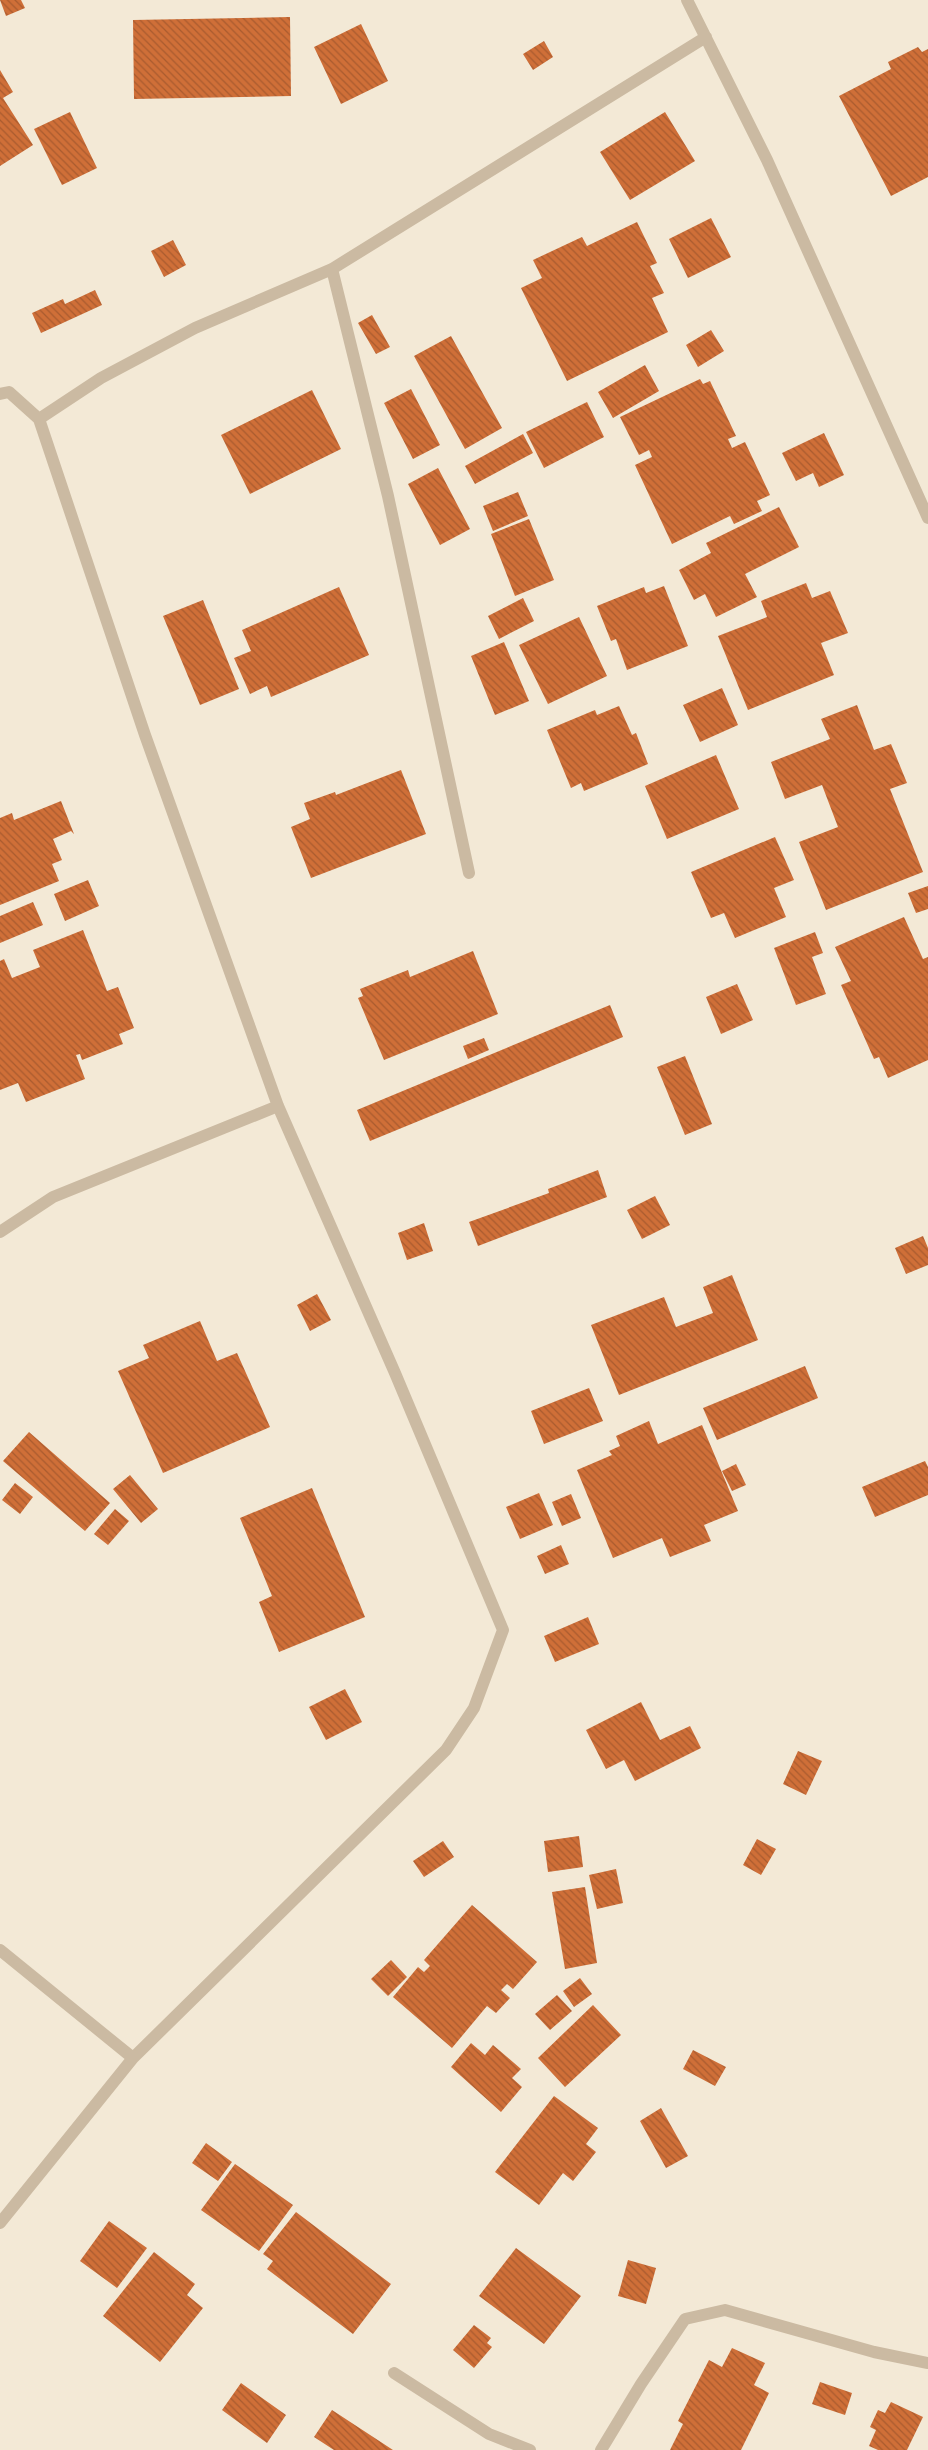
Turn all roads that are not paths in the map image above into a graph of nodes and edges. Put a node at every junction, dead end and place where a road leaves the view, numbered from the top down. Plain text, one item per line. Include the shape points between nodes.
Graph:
1 (687, 0) edge
2 (706, 37) junction
3 (332, 270) junction
4 (0, 394) edge
5 (39, 419) junction
6 (928, 518) edge
7 (469, 873) dead end
8 (278, 1106) junction
9 (0, 1232) edge
10 (0, 1950) edge
11 (133, 2058) junction
12 (0, 2223) edge
13 (928, 2363) edge
14 (394, 2373) dead end
15 (530, 2450) edge
16 (601, 2450) edge

1 - 2 street
2 - 3 street
2 - 6 street via 771,168
3 - 5 street via 196,328 101,378
3 - 7 street via 388,496
4 - 5 street via 9,392
5 - 8 street via 145,735
8 - 9 street via 52,1197
8 - 11 street via 503,1630 474,1708 446,1750
10 - 11 street
11 - 12 street
13 - 16 street via 874,2352 725,2310 685,2319
14 - 15 street via 489,2434

